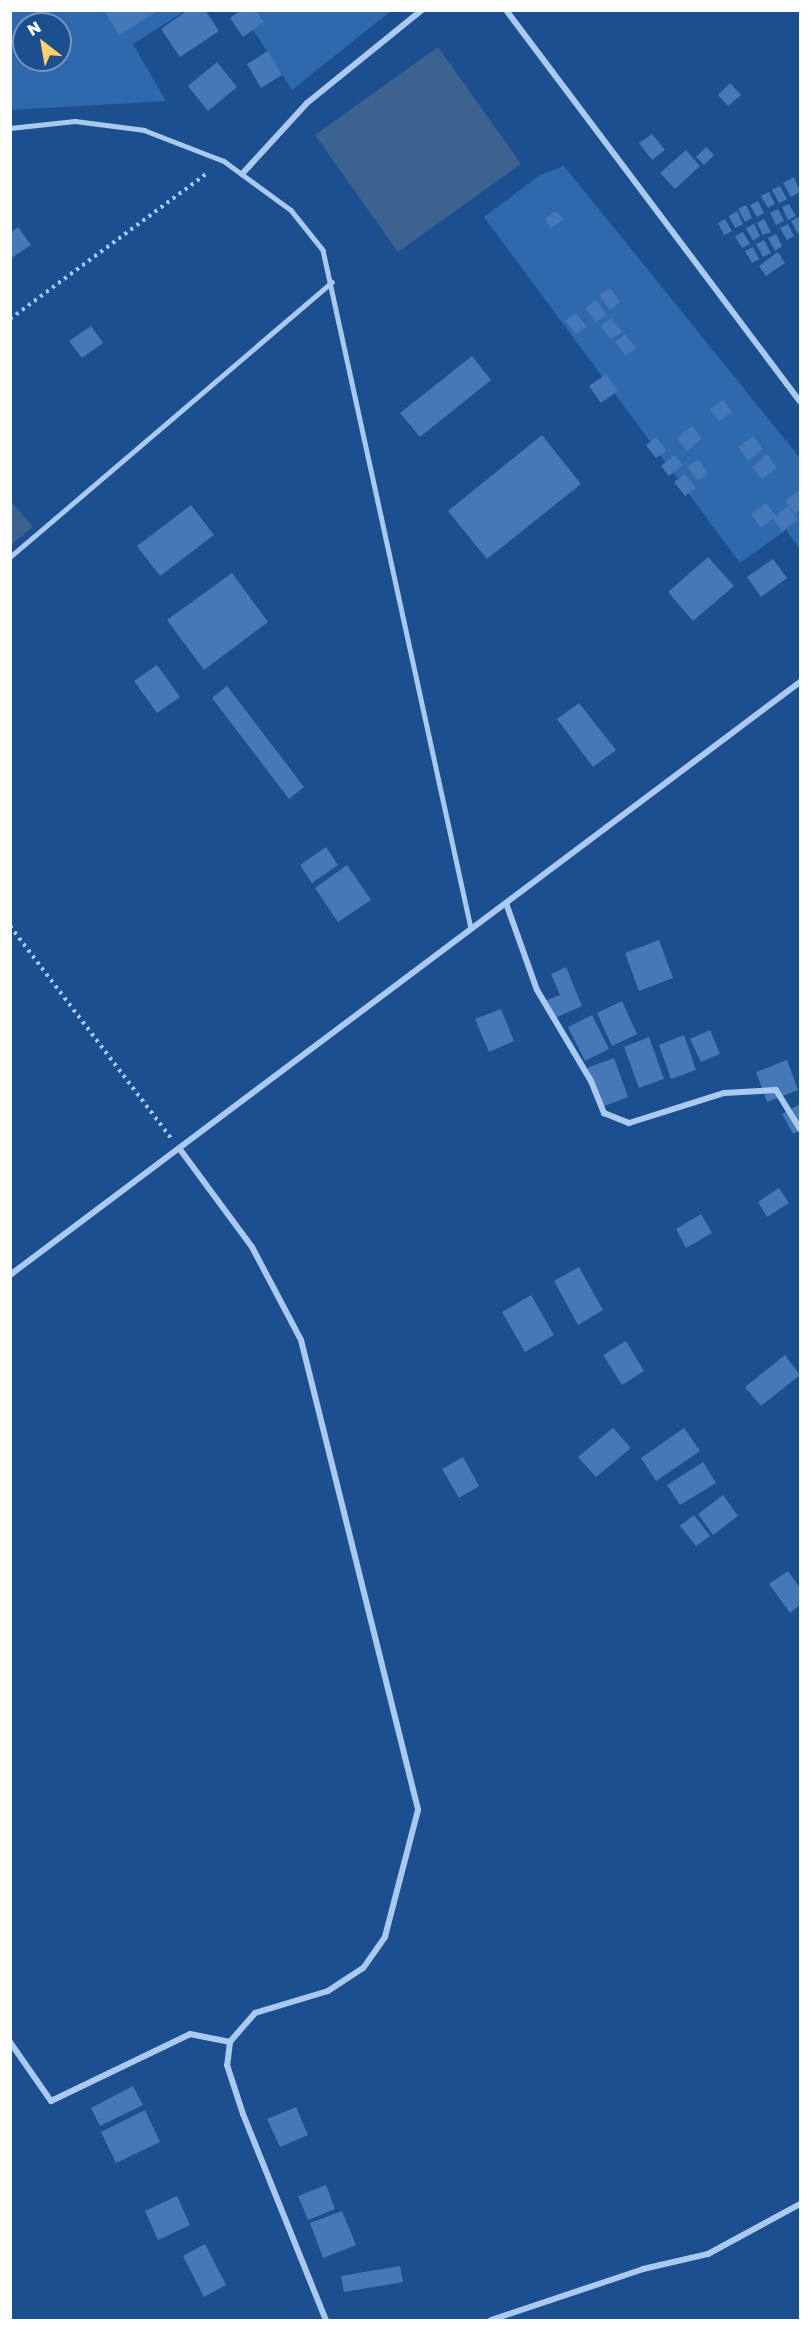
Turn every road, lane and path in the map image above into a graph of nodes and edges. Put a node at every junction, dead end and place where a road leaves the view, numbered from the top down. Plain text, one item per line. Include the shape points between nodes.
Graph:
1 (422, 10) edge
2 (506, 10) edge
3 (10, 128) edge
4 (224, 161) junction
5 (242, 174) junction
6 (332, 282) junction
7 (10, 319) edge
8 (801, 401) edge
9 (10, 558) edge
10 (801, 682) edge
11 (506, 903) junction
12 (10, 926) edge
13 (471, 928) junction
14 (801, 1129) edge
15 (179, 1148) junction
16 (10, 1275) edge
17 (10, 2042) edge
18 (230, 2042) junction
19 (801, 2204) edge
20 (326, 2320) edge
21 (491, 2320) edge

1 - 5 street via 307,103
2 - 8 street
3 - 4 lane via 75,121 144,130
4 - 5 lane
4 - 7 path
5 - 6 lane via 291,210 322,250
6 - 9 lane
6 - 13 lane
10 - 11 street
11 - 13 street
11 - 14 street via 537,990 591,1081 604,1113 629,1123 724,1093 776,1090
12 - 15 path
13 - 15 street
15 - 16 street
15 - 18 street via 252,1247 301,1340 418,1810 385,1937 363,1968 328,1991 255,2013
17 - 18 street via 51,2101 190,2034
18 - 20 street via 227,2065 243,2114
19 - 21 street via 708,2254 643,2269

